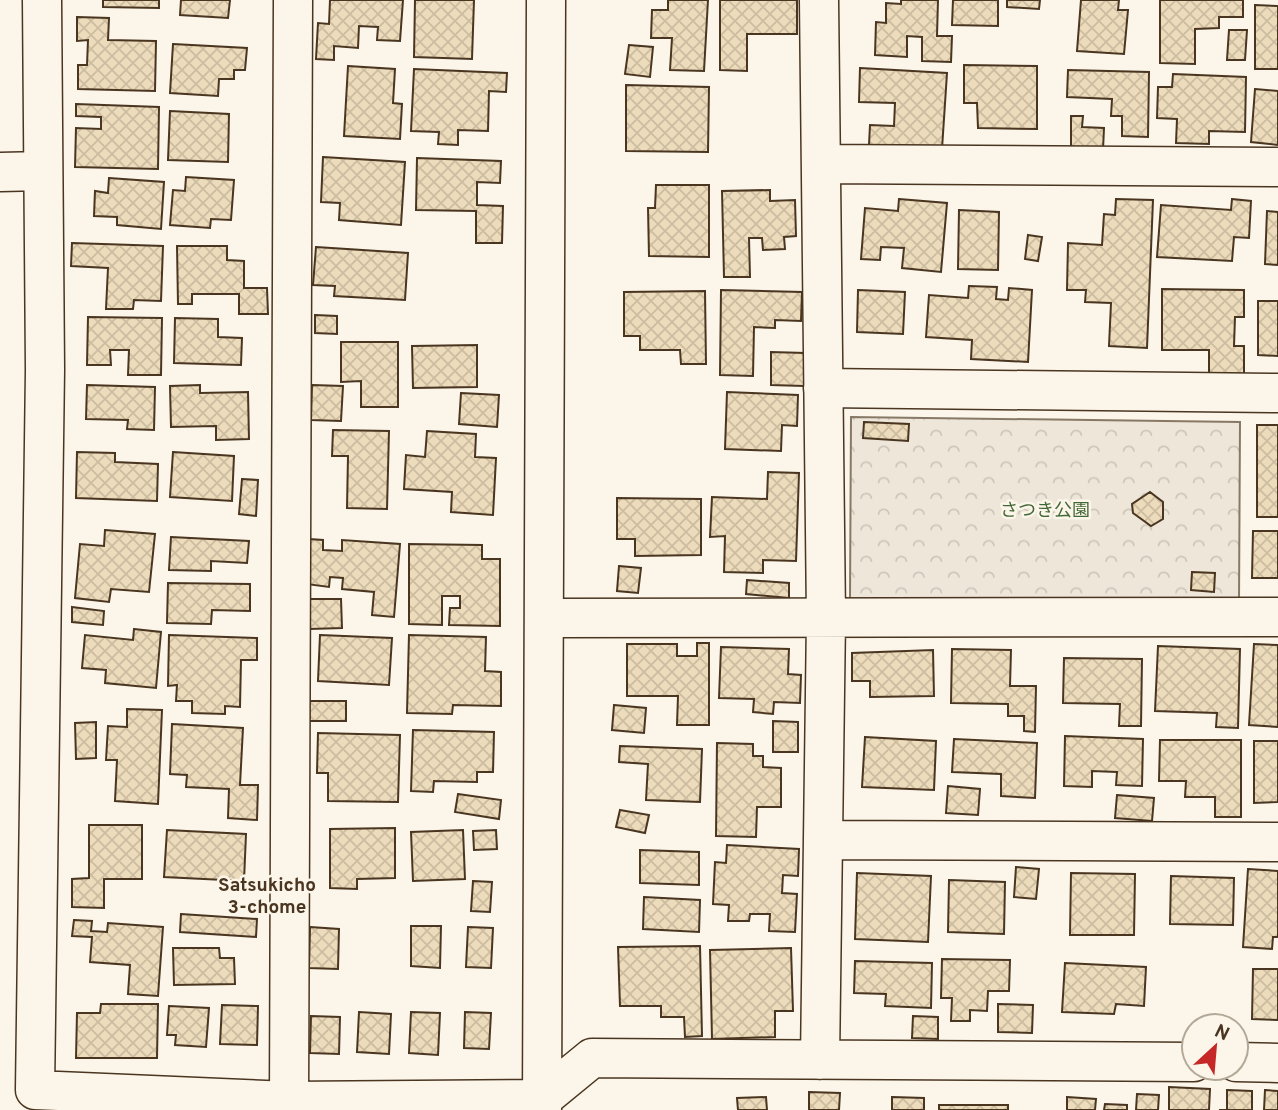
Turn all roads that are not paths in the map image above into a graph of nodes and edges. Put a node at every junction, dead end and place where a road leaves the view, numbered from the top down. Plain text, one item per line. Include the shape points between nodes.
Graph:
1 (41, 0) edge
2 (293, 0) edge
3 (546, 0) edge
4 (819, 0) edge
5 (821, 164) junction
6 (1278, 167) edge
7 (0, 172) edge
8 (43, 172) junction
9 (823, 388) junction
10 (1278, 393) edge
11 (1278, 617) edge
12 (544, 618) junction
13 (826, 618) junction
14 (823, 840) junction
15 (1278, 842) edge
16 (820, 1060) junction
17 (1180, 1062) edge
18 (1250, 1062) edge
19 (1278, 1063) edge
20 (289, 1101) junction
21 (542, 1105) edge

1 - 8 street
2 - 20 street
3 - 12 street
4 - 5 street
5 - 6 street
5 - 9 street
7 - 8 street
8 - 20 street via 45,370 35,1090
9 - 10 street
9 - 13 street
11 - 13 street
12 - 13 street
12 - 21 street
13 - 14 street
14 - 15 street
14 - 16 street
16 - 17 street
16 - 21 street via 592,1058
18 - 19 street
20 - 21 street

